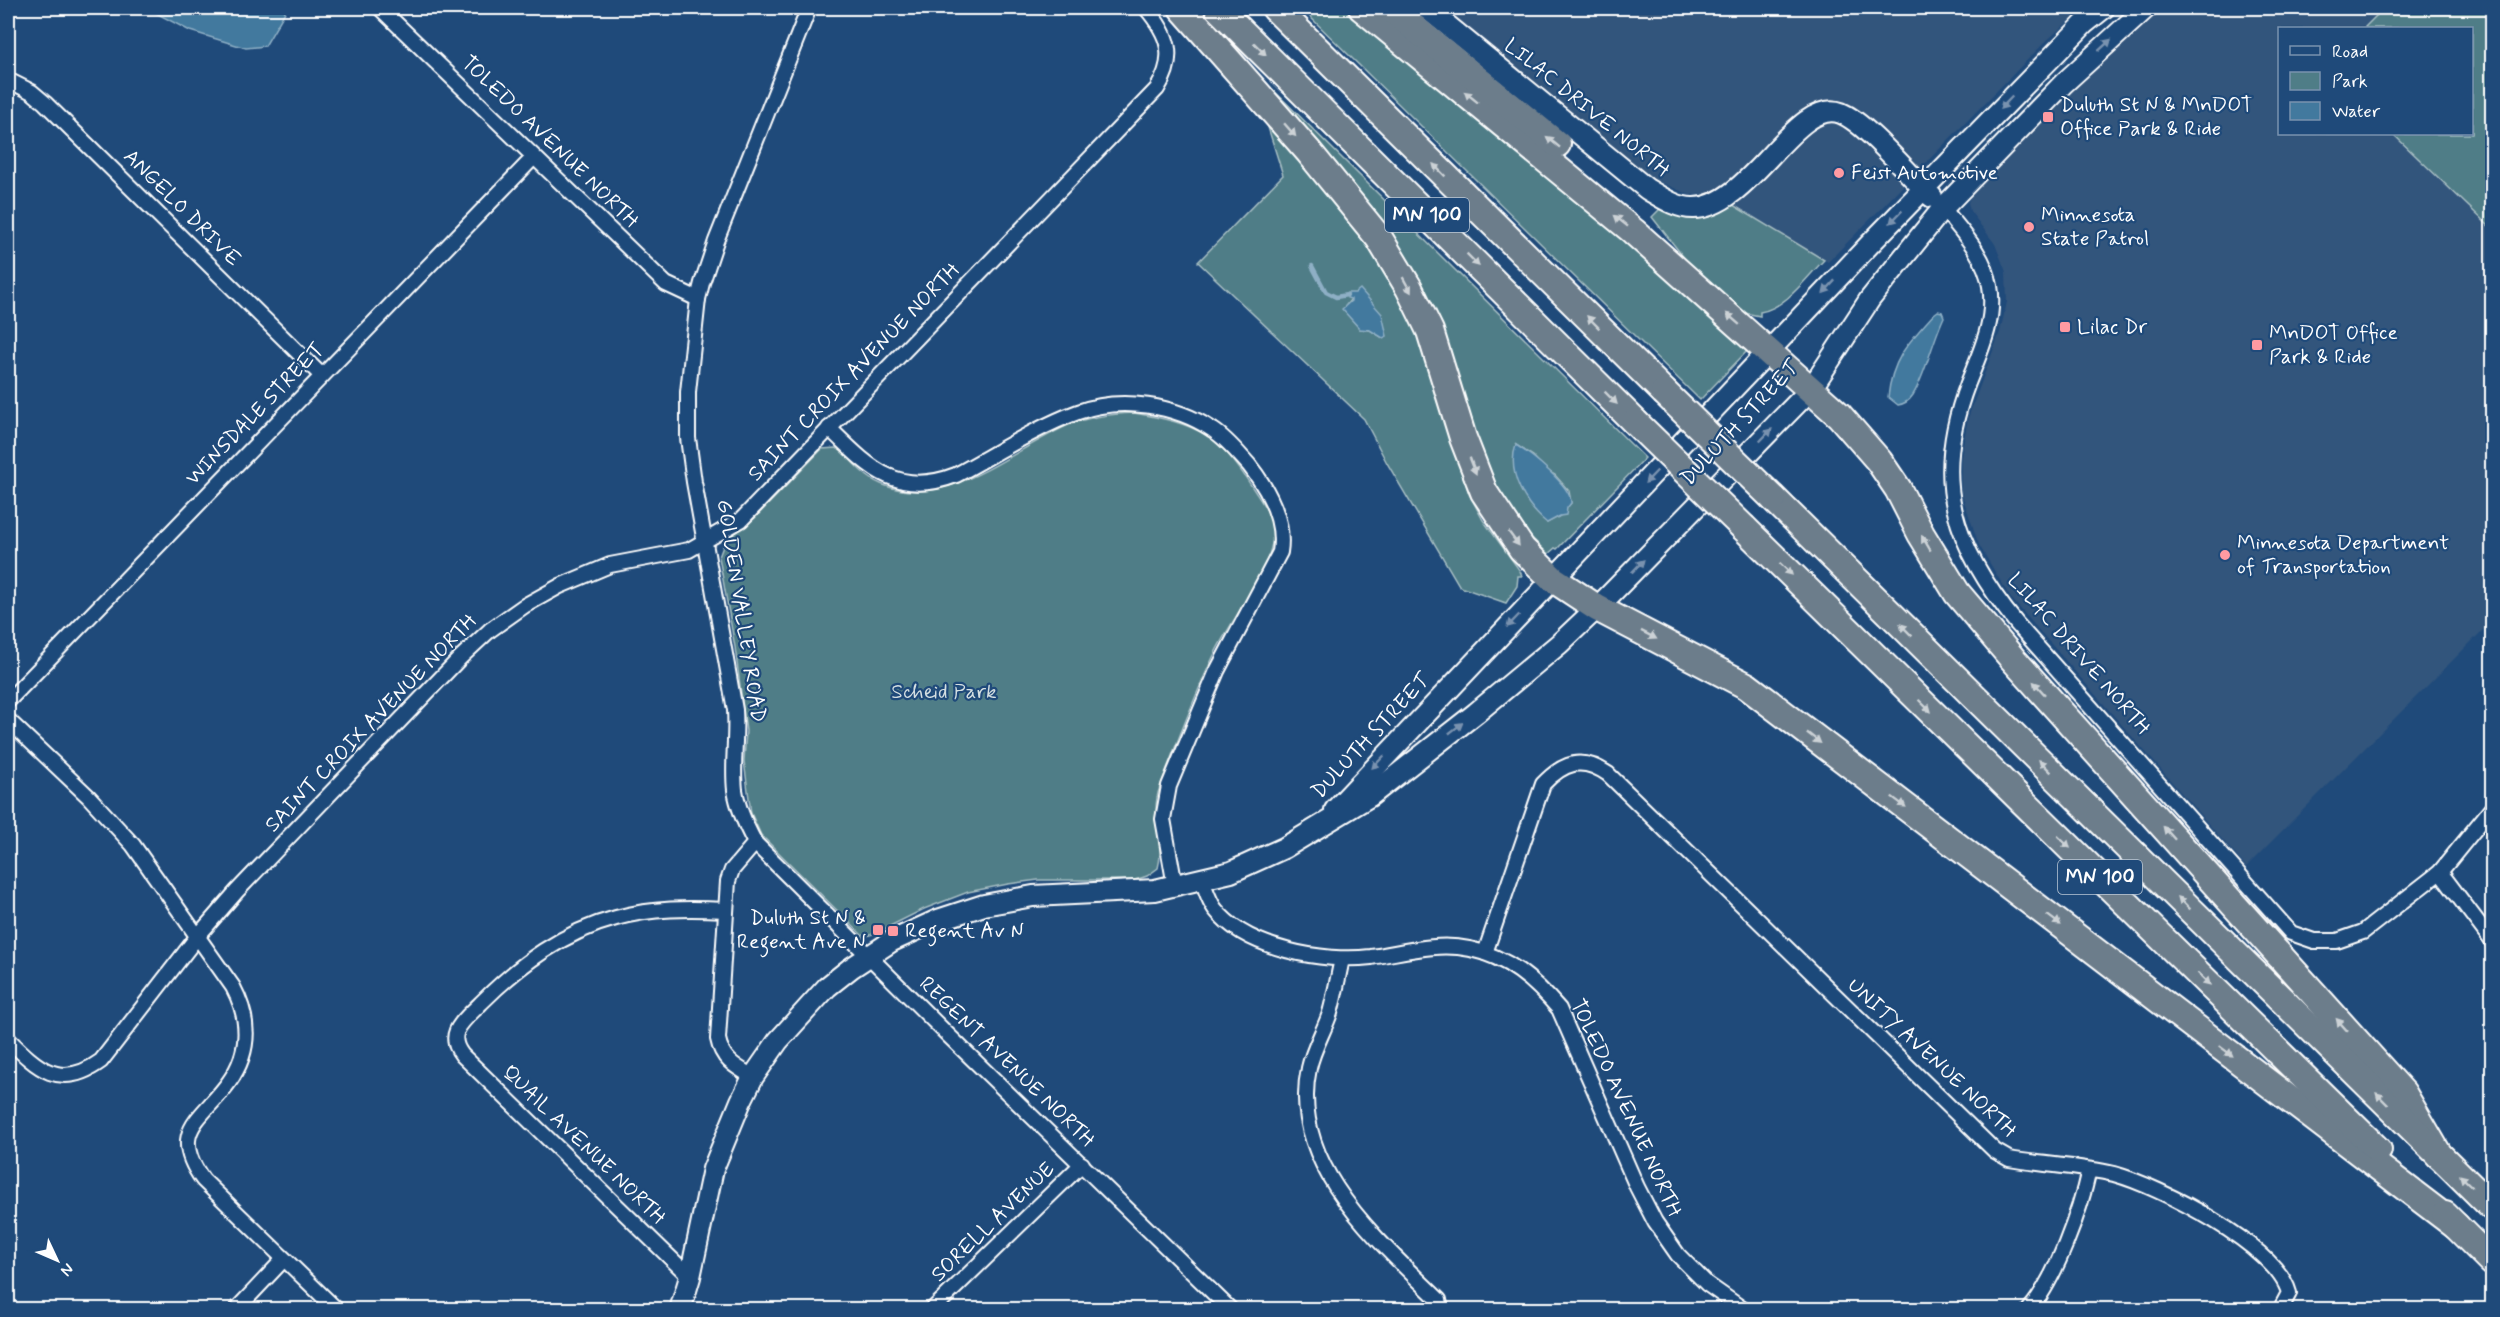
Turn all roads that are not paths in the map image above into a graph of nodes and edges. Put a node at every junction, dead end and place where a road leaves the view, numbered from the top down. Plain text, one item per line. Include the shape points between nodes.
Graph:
1 (380, 8) edge
2 (809, 8) edge
3 (1146, 8) edge
4 (1182, 8) edge
5 (1218, 8) edge
6 (1275, 8) edge
7 (1362, 8) edge
8 (1390, 8) edge
9 (1426, 8) edge
10 (2104, 8) edge
11 (2146, 8) edge
12 (8, 80) edge
13 (533, 158) junction
14 (1923, 189) junction
15 (1944, 208) junction
16 (1696, 287) junction
17 (698, 298) junction
18 (1768, 351) junction
19 (321, 375) junction
20 (1811, 389) junction
21 (830, 428) junction
22 (706, 541) junction
23 (1553, 579) junction
24 (1597, 608) junction
25 (8, 701) edge
26 (8, 720) edge
27 (2493, 808) edge
28 (1323, 823) junction
29 (755, 843) junction
30 (2439, 872) junction
31 (1202, 880) junction
32 (1175, 886) junction
33 (726, 910) junction
34 (197, 937) junction
35 (2493, 941) edge
36 (1485, 953) junction
37 (868, 956) junction
38 (1342, 959) junction
39 (8, 1039) edge
40 (753, 1077) junction
41 (2439, 1155) junction
42 (1082, 1164) junction
43 (2089, 1170) junction
44 (2493, 1207) edge
45 (2456, 1226) junction
46 (284, 1259) junction
47 (2493, 1262) edge
48 (690, 1277) junction
49 (236, 1310) edge
50 (337, 1310) edge
51 (680, 1310) edge
52 (932, 1310) edge
53 (1231, 1310) edge
54 (1441, 1310) edge
55 (1744, 1310) edge
56 (2029, 1310) edge
57 (2280, 1310) edge

1 - 13 street, TOLEDO AVENUE NORTH
2 - 17 street, GOLDEN VALLEY ROAD via 716,241
3 - 21 street, SAINT CROIX AVENUE NORTH via 1162,29 1169,51 1168,66 1157,89
4 -> 23 highway via 1310,152 1379,238 1430,331 1484,492 1522,549
5 -> 45 highway, MN 100, bridge
41 -> 6 highway, MN 100, bridge
16 -> 7 highway
16 -> 8 highway via 1646,218
9 - 14 street, LILAC DRIVE NORTH via 1647,189 1672,204 1705,207 1725,200 1812,116 1834,111 1864,129
10 -> 14 street, DULUTH STREET
15 -> 11 street, DULUTH STREET via 2064,83
12 - 19 street, ANGELO DRIVE via 45,103
13 - 17 street, TOLEDO AVENUE NORTH via 666,284
13 - 19 street, WINSDALE STREET
14 - 15 street, LILAC DRIVE NORTH
14 -> 18 street, DULUTH STREET
15 - 20 street, DULUTH STREET via 1870,299
15 - 30 street, LILAC DRIVE NORTH via 1978,253 1991,292 1989,326 1956,414 1949,476 1953,504 1972,558 1986,582 2018,624 2291,933 2314,941 2337,941 2363,932
18 -> 16 highway
17 - 22 street, GOLDEN VALLEY ROAD via 688,392 688,438
18 - 20 highway
18 -> 23 street, DULUTH STREET
19 - 25 street, WINSDALE STREET
24 -> 20 street, DULUTH STREET
41 -> 20 highway via 2403,1093 1957,593 1879,461
21 - 22 street, SAINT CROIX AVENUE NORTH via 741,520
21 - 32 street via 883,474 923,484 956,475 1078,412 1114,405 1147,406 1181,414 1213,430 1256,474 1279,520 1280,552 1221,662 1169,786 1163,819
22 - 29 street, GOLDEN VALLEY ROAD via 735,710 735,788
22 - 34 street, SAINT CROIX AVENUE NORTH via 689,549 610,565 560,586 490,630
23 - 24 highway
23 -> 28 street, DULUTH STREET
28 -> 24 street, DULUTH STREET via 1370,796 1458,727
24 -> 45 highway via 1747,686
26 - 34 street via 116,825
27 - 30 street
28 - 31 street, DULUTH STREET via 1255,862
29 - 33 street via 732,870
29 - 37 street, REGENT AVENUE NORTH
30 - 35 street
31 - 32 street, DULUTH STREET
31 - 38 street, TOLEDO AVENUE NORTH via 1210,902 1222,916 1269,946
32 - 37 street, DULUTH STREET via 1119,893 1033,896 984,905 938,920
33 - 40 street via 718,1040 728,1061
33 - 48 street, QUAIL AVENUE NORTH via 652,910 579,932 516,970 460,1024 455,1040 462,1055
34 - 39 street, SAINT CROIX AVENUE NORTH via 134,1020 90,1069 69,1076 45,1071
34 - 46 street via 243,1006 246,1040 229,1083 192,1126 189,1156 203,1180
36 - 38 street, TOLEDO AVENUE NORTH via 1445,946
36 - 43 street, UNITY AVENUE NORTH via 1543,784 1567,765 1596,765 1995,1151 2009,1159
36 - 55 street, TOLEDO AVENUE NORTH via 1521,970 1559,1009 1655,1222 1678,1255 1707,1284
37 - 40 street, DULUTH STREET via 827,987 800,1015
37 - 42 street, REGENT AVENUE NORTH
38 - 54 street via 1330,1014 1309,1067 1308,1120 1335,1186 1380,1244 1439,1300
40 - 48 street via 713,1169
44 -> 41 highway, MN 100
42 - 52 street, SORELL AVENUE
42 - 53 street, REGENT AVENUE NORTH
43 - 56 street via 2058,1262
43 - 57 street, UNITY AVENUE NORTH via 2141,1183 2217,1222 2258,1252 2283,1278 2289,1293
45 - 47 highway, MN 100
46 - 49 street
46 - 50 street
48 - 51 street

